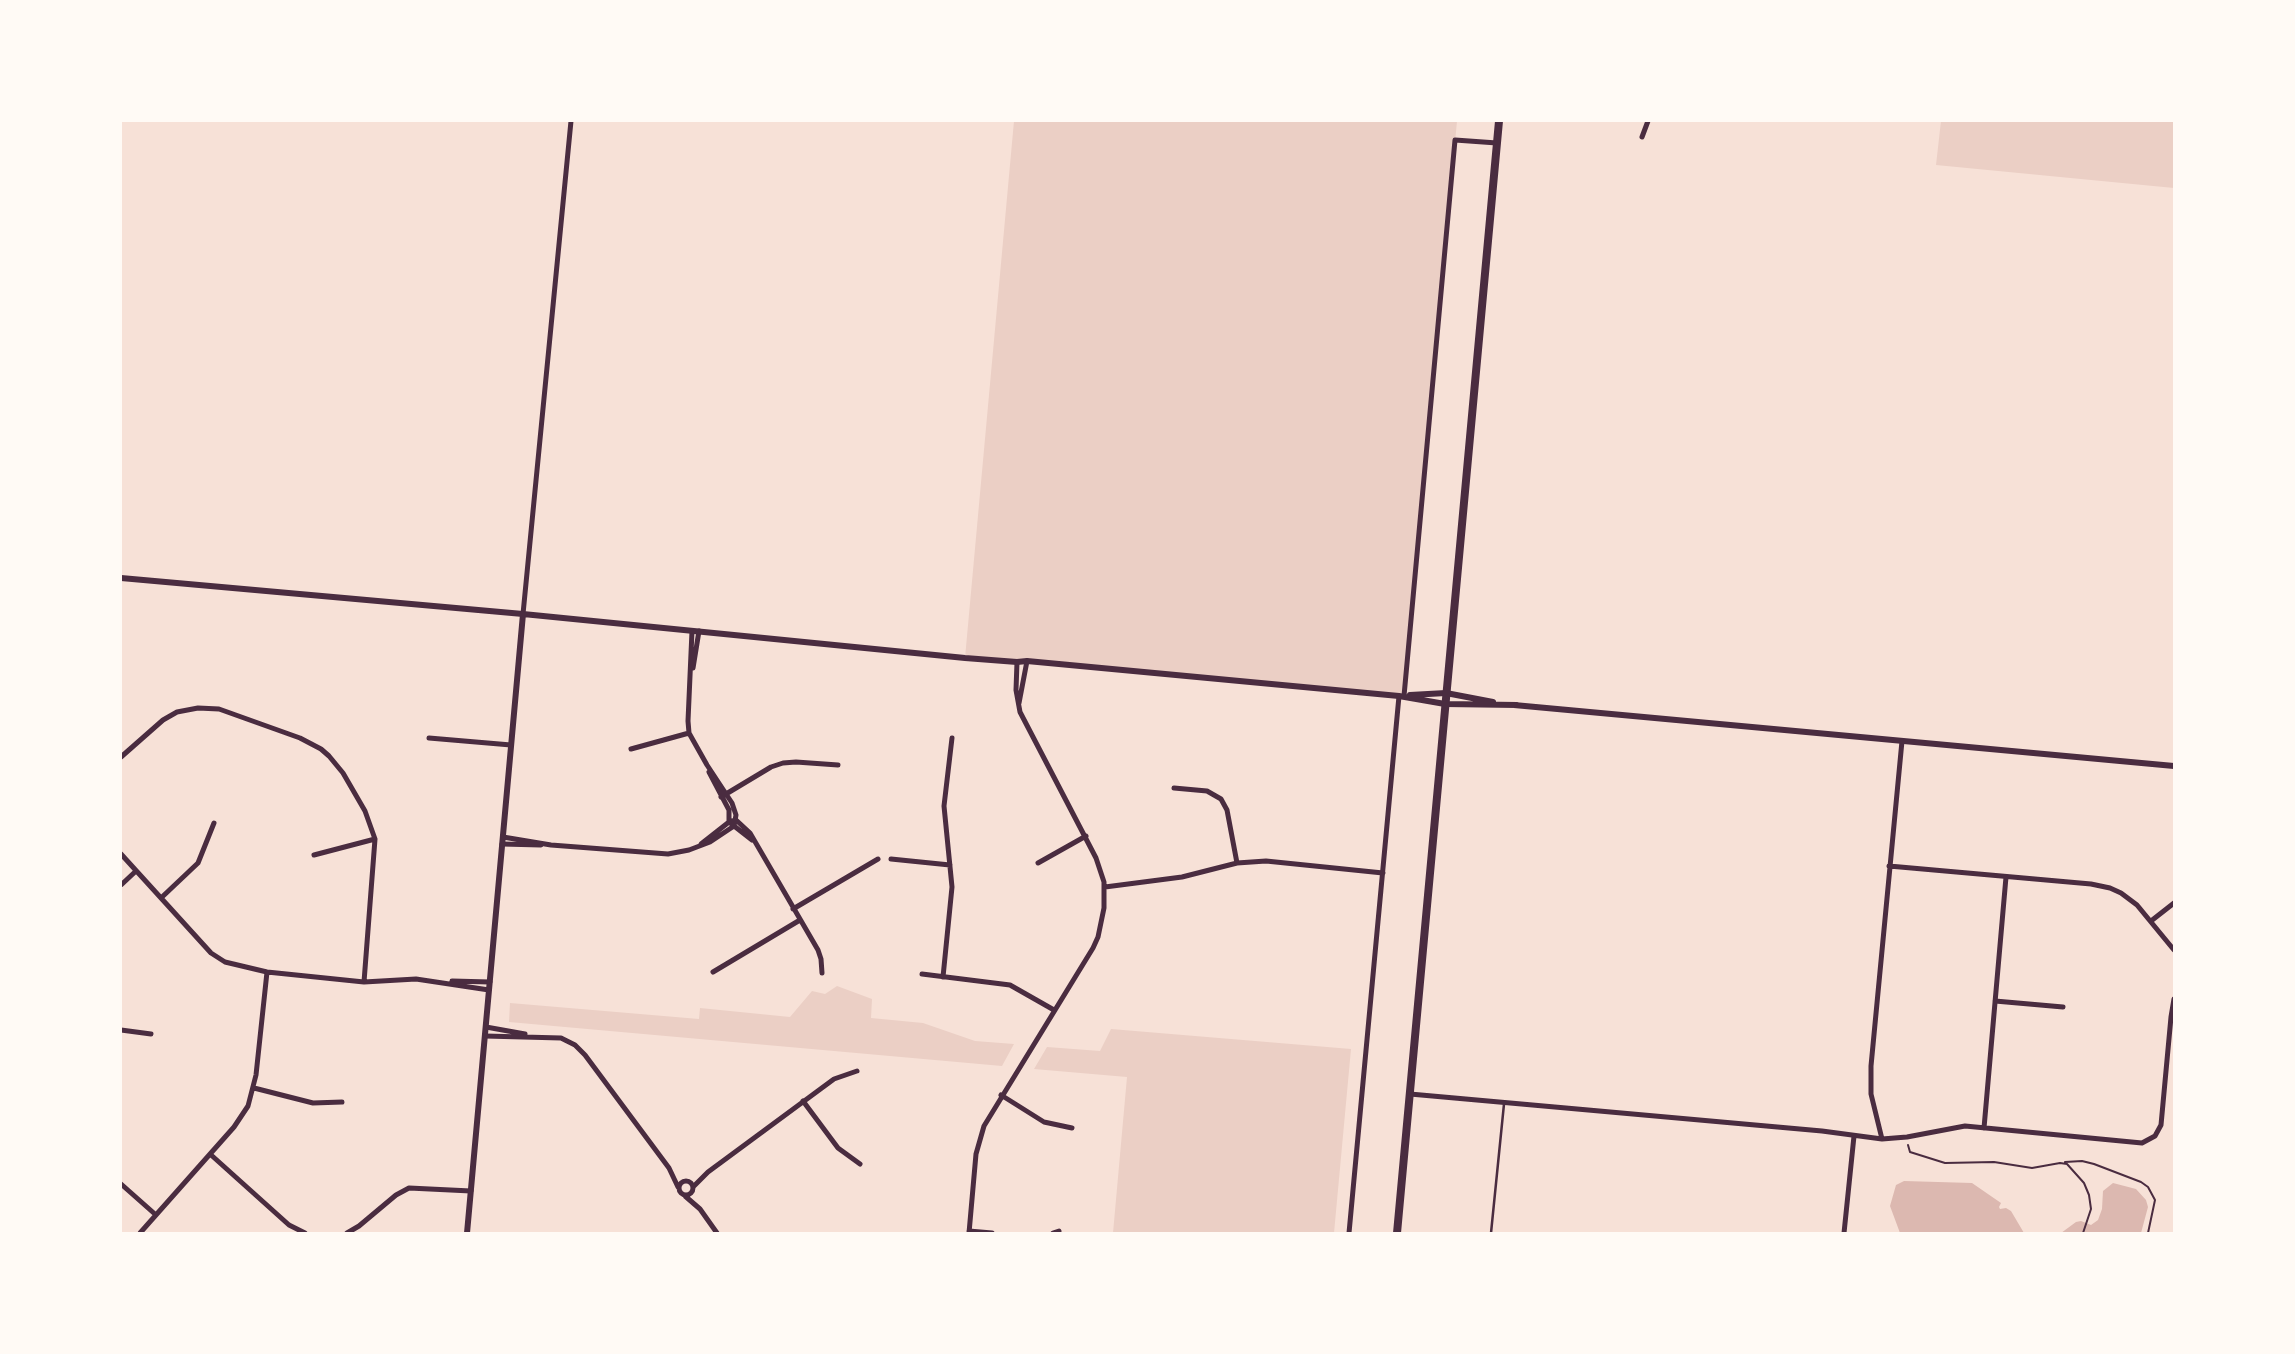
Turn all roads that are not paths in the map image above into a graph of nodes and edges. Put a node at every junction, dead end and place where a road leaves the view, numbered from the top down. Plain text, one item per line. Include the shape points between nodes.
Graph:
1 (571, 121) edge
2 (1499, 121) edge
3 (1648, 121) edge
4 (1642, 137) dead end
5 (1497, 143) junction
6 (121, 578) edge
7 (523, 614) junction
8 (696, 631) junction
9 (1027, 661) junction
10 (1017, 662) junction
11 (1446, 693) junction
12 (1402, 696) junction
13 (1445, 704) junction
14 (1517, 705) junction
15 (1019, 706) junction
16 (689, 733) junction
17 (429, 738) dead end
18 (952, 738) dead end
19 (1902, 741) junction
20 (511, 745) junction
21 (631, 748) dead end
22 (121, 757) edge
23 (838, 765) dead end
24 (2174, 766) edge
25 (1174, 788) dead end
26 (724, 795) junction
27 (214, 822) dead end
28 (733, 823) junction
29 (1086, 836) junction
30 (375, 839) junction
31 (502, 841) junction
32 (121, 854) edge
33 (314, 855) dead end
34 (878, 859) dead end
35 (891, 859) dead end
36 (1038, 863) dead end
37 (1237, 863) junction
38 (950, 865) junction
39 (1889, 866) junction
40 (136, 871) junction
41 (1383, 873) junction
42 (2006, 877) junction
43 (121, 885) edge
44 (1105, 887) junction
45 (161, 898) junction
46 (2174, 903) edge
47 (793, 909) junction
48 (800, 920) junction
49 (2151, 922) junction
50 (2174, 950) edge
51 (267, 972) junction
52 (713, 972) dead end
53 (822, 973) dead end
54 (922, 974) dead end
55 (943, 977) junction
56 (364, 982) junction
57 (442, 982) junction
58 (490, 982) junction
59 (489, 990) junction
60 (2174, 999) edge
61 (1995, 1002) junction
62 (2063, 1007) dead end
63 (1054, 1010) junction
64 (486, 1027) junction
65 (121, 1030) edge
66 (151, 1034) dead end
67 (485, 1036) junction
68 (535, 1036) junction
69 (857, 1070) dead end
70 (254, 1088) junction
71 (1410, 1094) junction
72 (1001, 1095) junction
73 (803, 1101) junction
74 (342, 1102) dead end
75 (1505, 1102) junction
76 (1072, 1128) dead end
77 (1984, 1128) junction
78 (1854, 1136) junction
79 (1882, 1139) junction
80 (210, 1154) junction
81 (860, 1164) dead end
82 (669, 1168) junction
83 (121, 1184) edge
84 (690, 1185) junction
85 (678, 1187) junction
86 (471, 1191) junction
87 (685, 1196) junction
88 (699, 1209) junction
89 (156, 1215) junction
90 (969, 1232) edge
91 (140, 1233) edge
92 (304, 1233) edge
93 (347, 1233) edge
94 (467, 1233) edge
95 (717, 1233) edge
96 (992, 1233) edge
97 (1349, 1233) edge
98 (1397, 1233) edge
99 (1491, 1233) edge
100 (1844, 1233) edge

1 - 7 street
2 - 5 highway
3 - 4 street
5 - 11 highway
5 - 12 street via 1455,140
6 - 7 street
7 - 8 street
7 - 20 street
8 - 10 street
8 - 16 street
9 - 10 street
9 - 12 street
9 - 15 street
10 - 15 street
11 - 12 street
11 - 13 highway
11 - 14 street
12 - 13 street
12 - 41 street
13 - 14 street
13 - 71 highway
14 - 19 street
15 - 29 street
16 - 21 street
16 - 26 street
17 - 20 street
18 - 38 street via 944,806
19 - 24 street
19 - 39 street
20 - 31 street
22 - 30 street via 177,712 208,708 229,713 321,749 343,773
23 - 26 street via 796,762 771,767
25 - 37 street via 1207,791 1221,799
26 - 28 street
27 - 45 street via 198,863
28 - 31 street via 724,834 699,846 658,855
28 - 47 street via 747,830
29 - 36 street
29 - 44 street
30 - 33 street
30 - 56 street
31 - 58 street
32 - 40 street
34 - 47 street
35 - 38 street
37 - 41 street via 1266,861
37 - 44 street via 1192,875
38 - 55 street
39 - 42 street
39 - 79 street via 1870,1075
40 - 43 street
40 - 45 street
41 - 97 street
42 - 49 street via 2110,888 2130,899
42 - 61 street
44 - 63 street via 1098,937
45 - 51 street via 218,959
46 - 49 street
47 - 48 street
48 - 52 street
48 - 53 street via 817,950
49 - 50 street
51 - 56 street
51 - 70 street
54 - 55 street
55 - 63 street via 1010,985
56 - 57 street
57 - 58 street
57 - 59 street
58 - 59 street
59 - 64 street
60 - 77 street via 2161,1125 2151,1139 2142,1143
61 - 62 street
61 - 77 street
63 - 72 street
64 - 67 street
64 - 68 street
65 - 66 street
67 - 68 street
67 - 86 street
68 - 82 street via 561,1038 579,1049
69 - 73 street via 834,1079
70 - 74 street via 313,1104
70 - 80 street via 242,1117
71 - 75 street
71 - 98 highway
72 - 76 street via 1044,1122
72 - 90 street via 979,1140
73 - 81 street via 838,1147
73 - 84 street
75 - 78 street
75 - 99 lane
77 - 79 street
78 - 79 street
78 - 100 street
80 - 89 street
80 - 92 street via 289,1225
82 - 84 street
82 - 85 street
83 - 89 street
84 - 85 street
84 - 87 street
84 - 88 street
85 - 87 street
86 - 93 street via 409,1188
86 - 94 street
87 - 88 street
88 - 95 street
89 - 91 street
90 - 96 street

